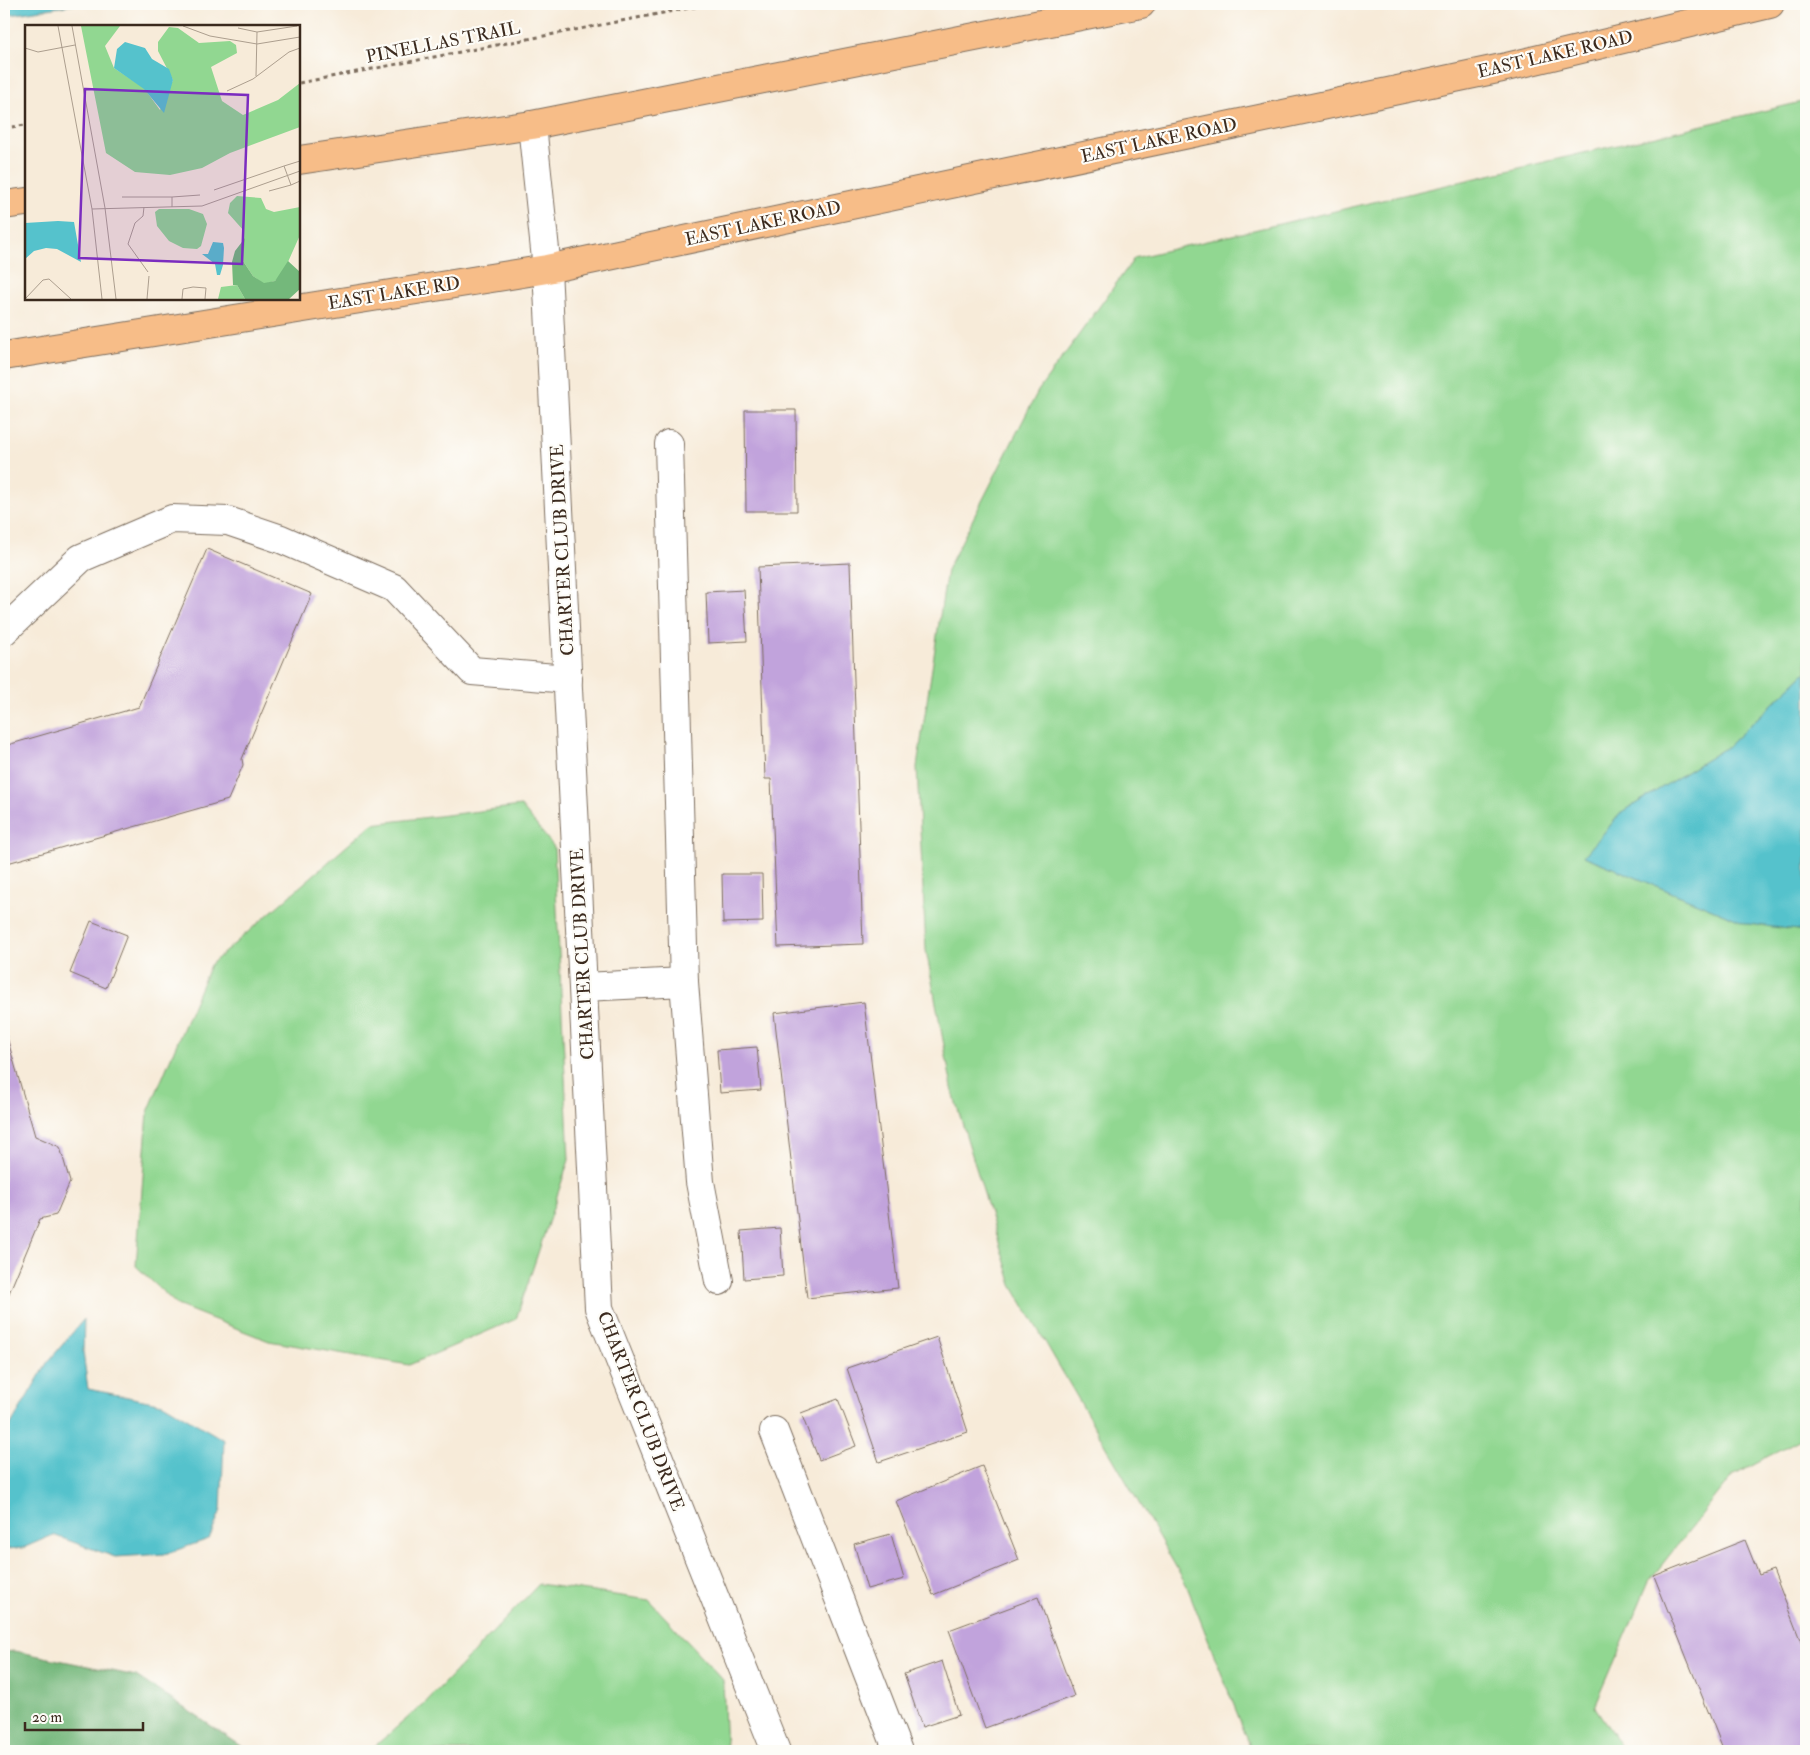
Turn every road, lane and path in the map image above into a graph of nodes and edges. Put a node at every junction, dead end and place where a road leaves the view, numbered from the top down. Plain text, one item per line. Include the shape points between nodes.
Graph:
1 (710, 4) edge
2 (1141, 4) edge
3 (1770, 4) edge
4 (300, 84) edge
5 (25, 124) edge
6 (532, 125) junction
7 (4, 128) edge
8 (300, 160) edge
9 (25, 202) edge
10 (4, 205) edge
11 (547, 269) junction
12 (4, 356) edge
13 (669, 444) dead end
14 (4, 631) edge
15 (568, 679) junction
16 (684, 982) junction
17 (584, 987) junction
18 (719, 1282) dead end
19 (774, 1431) dead end
20 (776, 1751) edge
21 (898, 1751) edge

1 - 4 path, PINELLAS TRAIL
2 - 6 main road
3 - 11 main road, EAST LAKE ROAD via 1502,68
5 - 7 path
6 - 8 main road
6 - 11 street, CHARTER CLUB DRIVE
9 - 10 main road
11 - 12 main road, EAST LAKE RD
11 - 15 street, CHARTER CLUB DRIVE
13 - 16 street
14 - 15 street via 81,558 172,519 228,521 281,539 394,588 472,671
15 - 17 street, CHARTER CLUB DRIVE
16 - 17 street
16 - 18 street via 700,1182
17 - 20 street, CHARTER CLUB DRIVE via 599,1308
19 - 21 street

